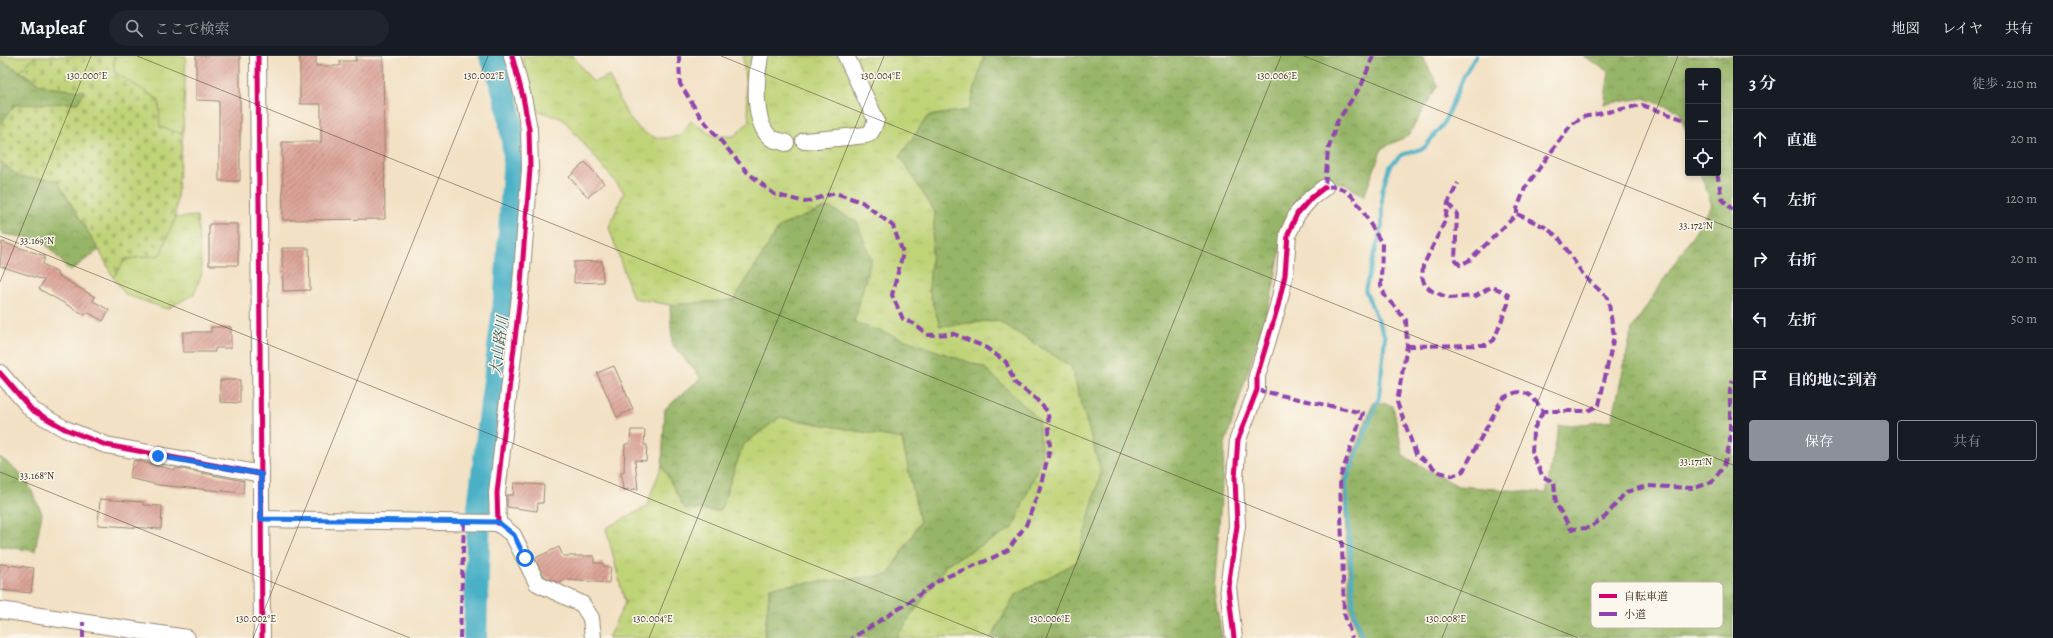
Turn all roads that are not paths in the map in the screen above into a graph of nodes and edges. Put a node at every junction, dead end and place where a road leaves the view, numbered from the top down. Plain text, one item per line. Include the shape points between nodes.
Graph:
1 (258, 56) edge
2 (512, 56) edge
3 (760, 56) edge
4 (846, 56) edge
5 (804, 141) dead end
6 (786, 143) dead end
7 (1325, 187) dead end
8 (0, 373) edge
9 (261, 474) junction
10 (261, 519) junction
11 (494, 522) junction
12 (0, 610) edge
13 (187, 638) edge
14 (262, 638) edge
15 (593, 638) edge
16 (1234, 638) edge

1 - 9 street
2 - 11 street via 529,129 530,169 520,296
3 - 6 street via 757,96 760,121 772,139
4 - 5 street via 876,120 873,128 869,135 863,137
7 - 16 street via 1297,214 1288,234 1278,306 1257,376 1257,390 1238,439 1235,478 1237,526 1228,587
8 - 9 street via 32,410 64,429 106,445
9 - 10 street
10 - 11 street
10 - 14 street
11 - 15 street via 514,535 537,583 582,604 591,618
12 - 13 street

